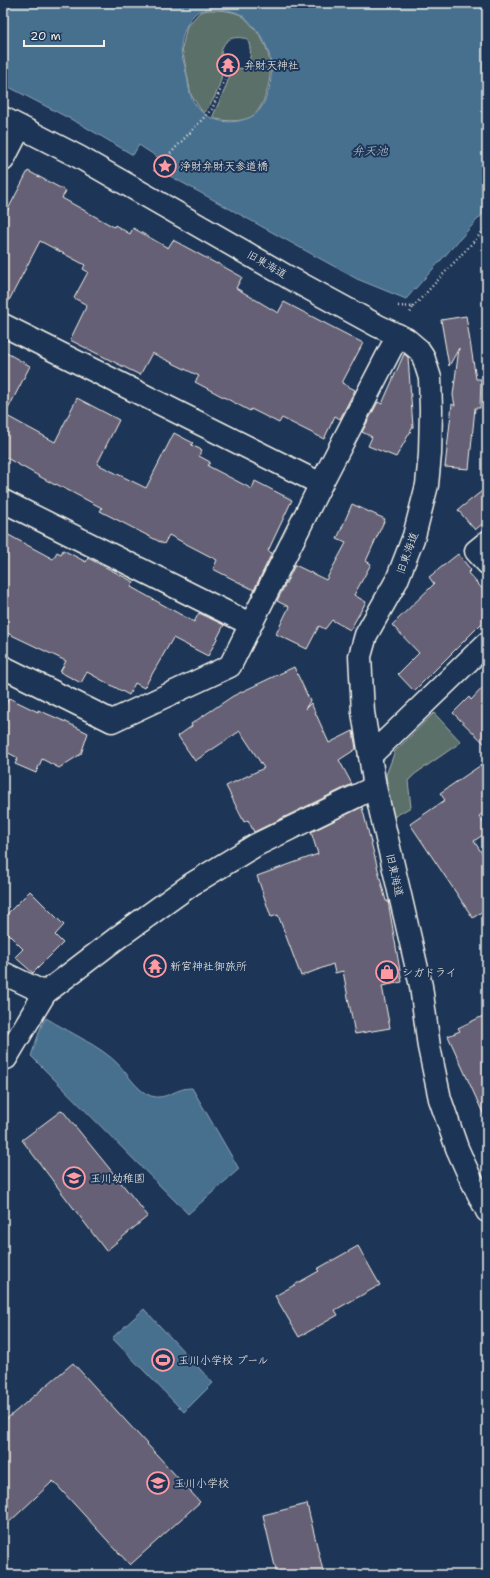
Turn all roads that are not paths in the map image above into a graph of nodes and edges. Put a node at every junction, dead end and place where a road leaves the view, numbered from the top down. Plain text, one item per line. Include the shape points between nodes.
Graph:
1 (12, 122) edge
2 (3, 160) edge
3 (3, 325) edge
4 (398, 335) junction
5 (321, 484) junction
6 (3, 501) edge
7 (487, 542) edge
8 (487, 563) edge
9 (250, 624) junction
10 (487, 643) edge
11 (3, 667) edge
12 (370, 756) junction
13 (375, 787) junction
14 (3, 974) edge
15 (45, 993) junction
16 (6, 1058) dead end
17 (487, 1211) edge

1 - 2 street
1 - 4 street, 旧東海道
3 - 5 street
4 - 5 street
4 - 12 street, 旧東海道 via 419,350 427,364 430,378 430,454 414,536 397,580 366,635 360,656 363,712
5 - 9 street
6 - 9 street
7 - 8 street via 476,552
9 - 11 street via 230,666 112,721
10 - 12 street
12 - 13 street, 旧東海道
13 - 15 street via 256,845 192,884
13 - 17 street, 旧東海道 via 420,986 440,1099 457,1148
14 - 15 street
15 - 16 street

